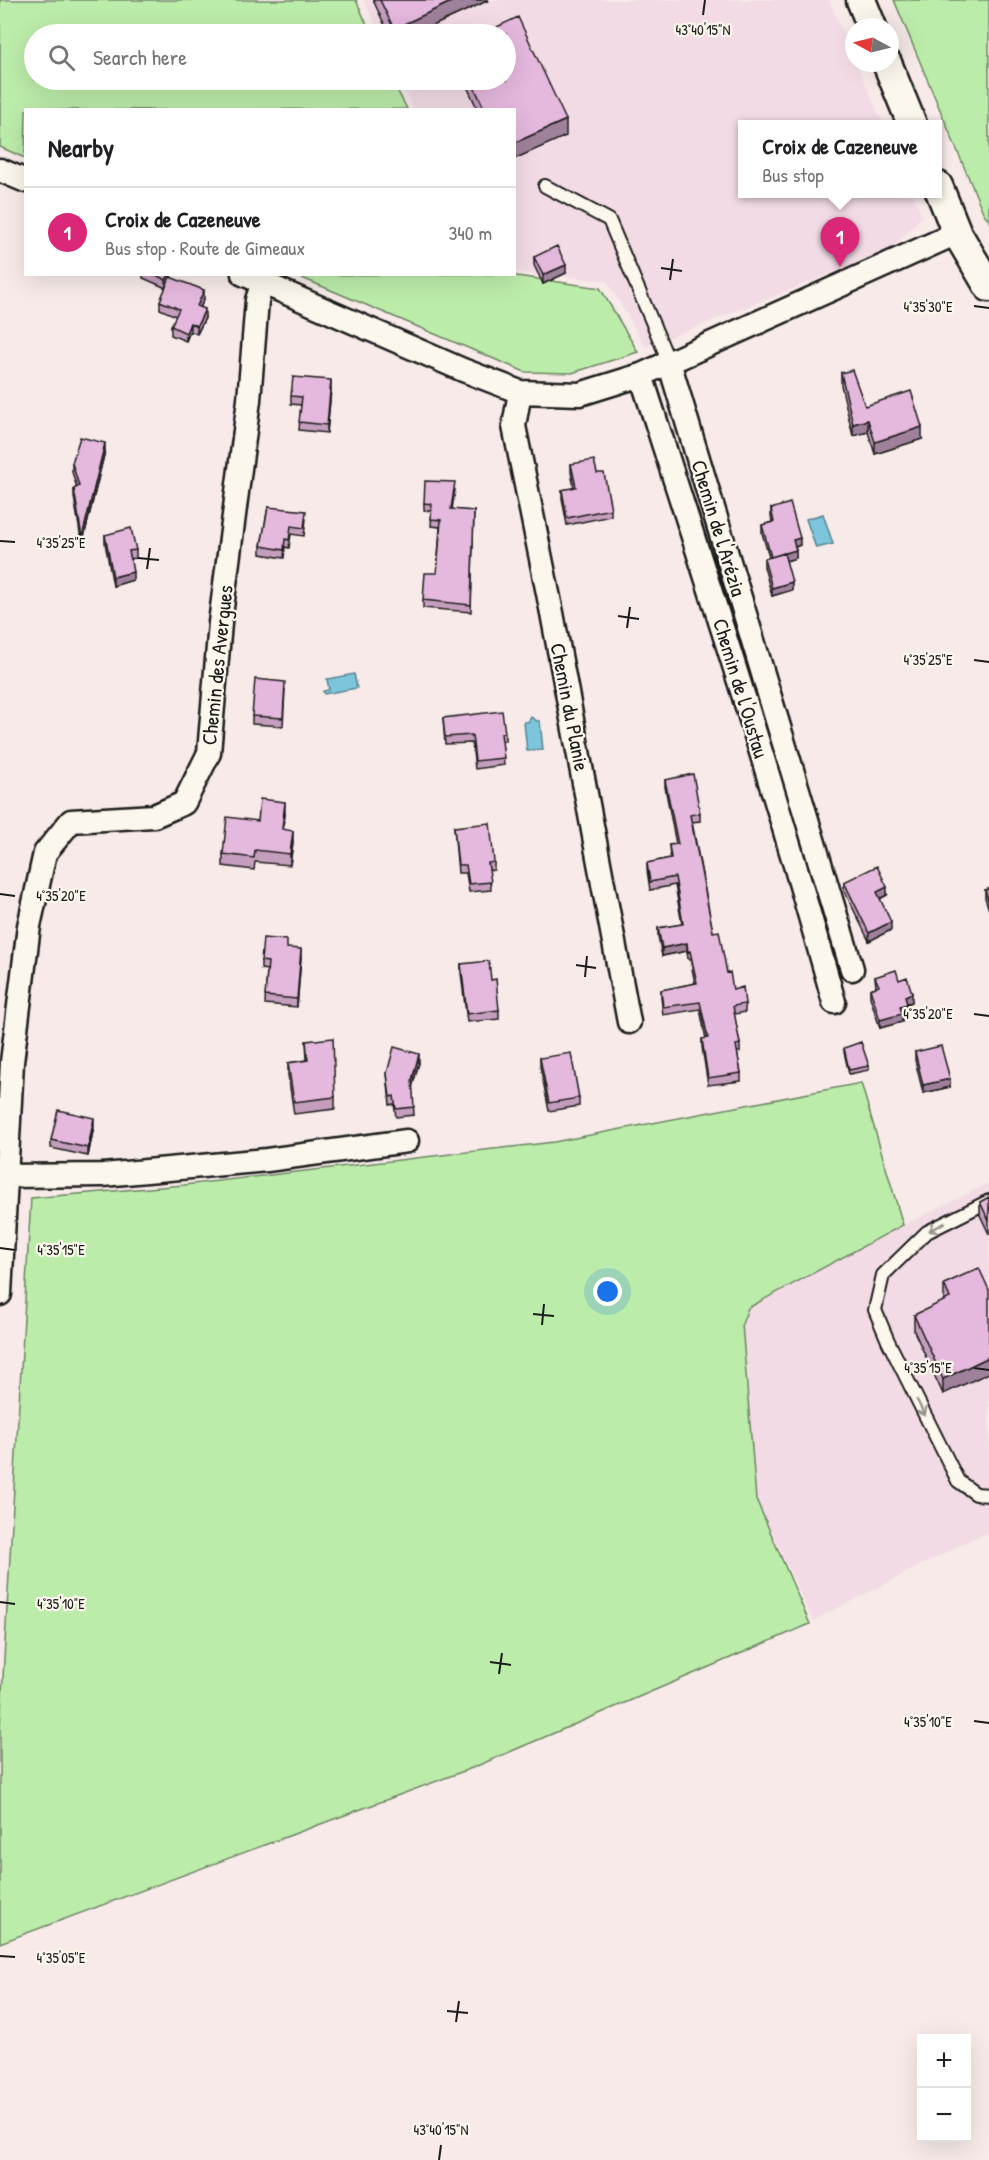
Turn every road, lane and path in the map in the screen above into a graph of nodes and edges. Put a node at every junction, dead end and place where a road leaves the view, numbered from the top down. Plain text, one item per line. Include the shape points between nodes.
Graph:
1 (861, 0) edge
2 (868, 18) edge
3 (891, 72) edge
4 (910, 120) edge
5 (0, 170) edge
6 (24, 180) edge
7 (545, 186) dead end
8 (942, 196) edge
9 (957, 233) junction
10 (253, 279) edge
11 (989, 287) edge
12 (669, 362) junction
13 (641, 375) junction
14 (520, 392) junction
15 (852, 969) dead end
16 (834, 1002) dead end
17 (629, 1023) dead end
18 (407, 1141) dead end
19 (6, 1176) junction
20 (989, 1201) edge
21 (0, 1294) edge
22 (989, 1495) edge

1 - 2 street
3 - 4 street
5 - 6 street
7 - 12 lane via 609,220
8 - 9 street
9 - 11 street
9 - 12 street
10 - 14 street
10 - 19 street, Chemin des Avergues via 257,300 249,400 220,623 209,753 184,803 154,816 71,821 45,853 29,926 14,1051
12 - 13 street
12 - 15 street, Chemin de l'Arézia
13 - 14 street via 580,394
13 - 16 street, Chemin de l'Oustau via 743,692
14 - 17 street, Chemin du Planie via 514,426
18 - 19 street via 232,1164 103,1175
19 - 21 street, Chemin des Avergues
20 -> 22 lane via 927,1232 883,1275 875,1310 958,1481 976,1494

